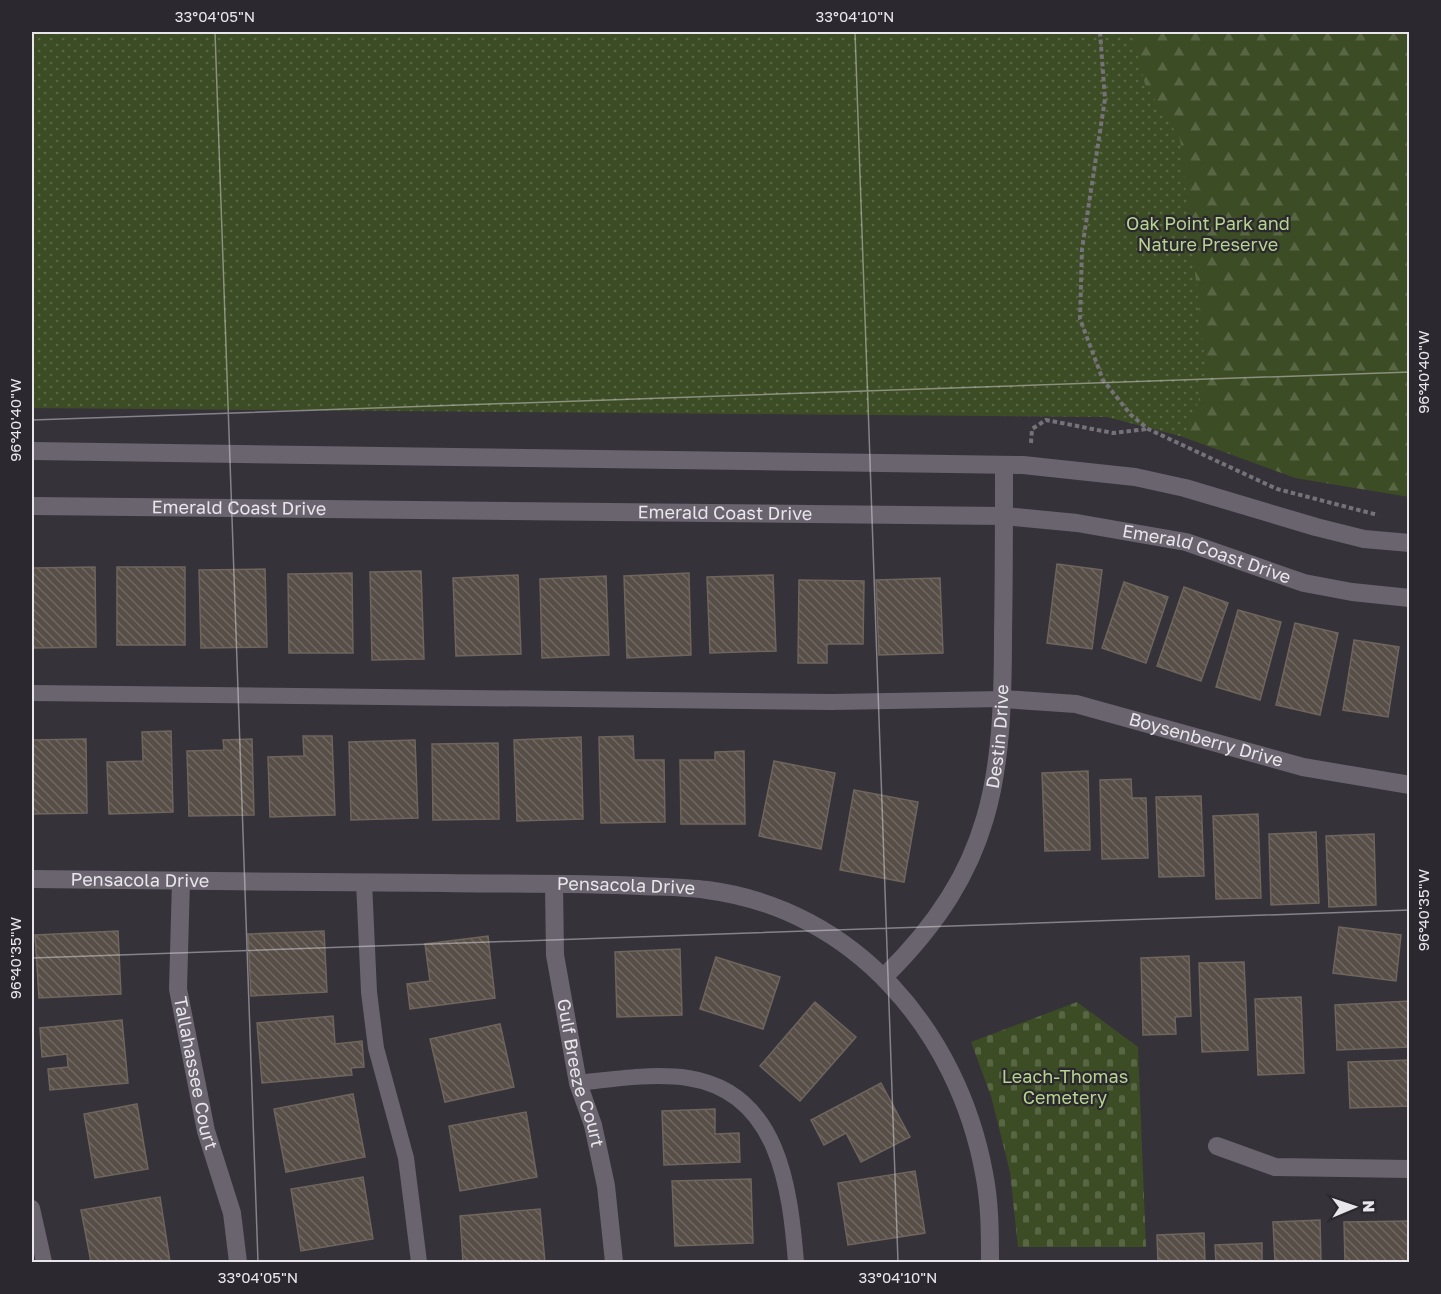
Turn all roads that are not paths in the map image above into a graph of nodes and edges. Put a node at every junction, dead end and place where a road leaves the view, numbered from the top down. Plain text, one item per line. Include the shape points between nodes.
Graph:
1 (32, 451) edge
2 (1004, 465) junction
3 (32, 506) edge
4 (1004, 516) junction
5 (1410, 543) edge
6 (1410, 598) edge
7 (32, 693) edge
8 (1003, 699) junction
9 (1410, 785) edge
10 (32, 879) edge
11 (181, 881) junction
12 (364, 882) junction
13 (554, 884) junction
14 (885, 976) junction
15 (578, 1083) junction
16 (1217, 1146) dead end
17 (1410, 1169) edge
18 (32, 1208) edge
19 (44, 1263) edge
20 (238, 1263) edge
21 (419, 1263) edge
22 (614, 1263) edge
23 (796, 1263) edge
24 (990, 1263) edge

1 - 2 street
2 - 4 street, Destin Drive
2 - 5 street via 1135,477 1316,527
3 - 4 street, Emerald Coast Drive
4 - 6 street, Emerald Coast Drive via 1077,523 1186,542 1304,583
4 - 8 street, Destin Drive
7 - 8 lane via 832,702
8 - 9 street, Boysenberry Drive via 1076,704 1303,767
8 - 14 street, Destin Drive via 997,772 972,855 944,908
10 - 11 street, Pensacola Drive
11 - 12 street, Pensacola Drive
11 - 20 street, Tallahassee Court via 178,989 206,1131 232,1214
12 - 13 street, Pensacola Drive
12 - 21 lane via 376,1048 406,1158
13 - 14 street, Pensacola Drive via 706,890 738,896 770,905 822,930 845,943
13 - 15 street, Gulf Breeze Court via 555,955
14 - 24 street, Pensacola Drive via 912,1008 940,1052 967,1110 989,1207
15 - 22 street, Gulf Breeze Court via 593,1125 606,1186
15 - 23 lane via 635,1077 687,1078 734,1097 758,1118 773,1143 785,1178
16 - 17 street via 1275,1167
18 - 19 lane

